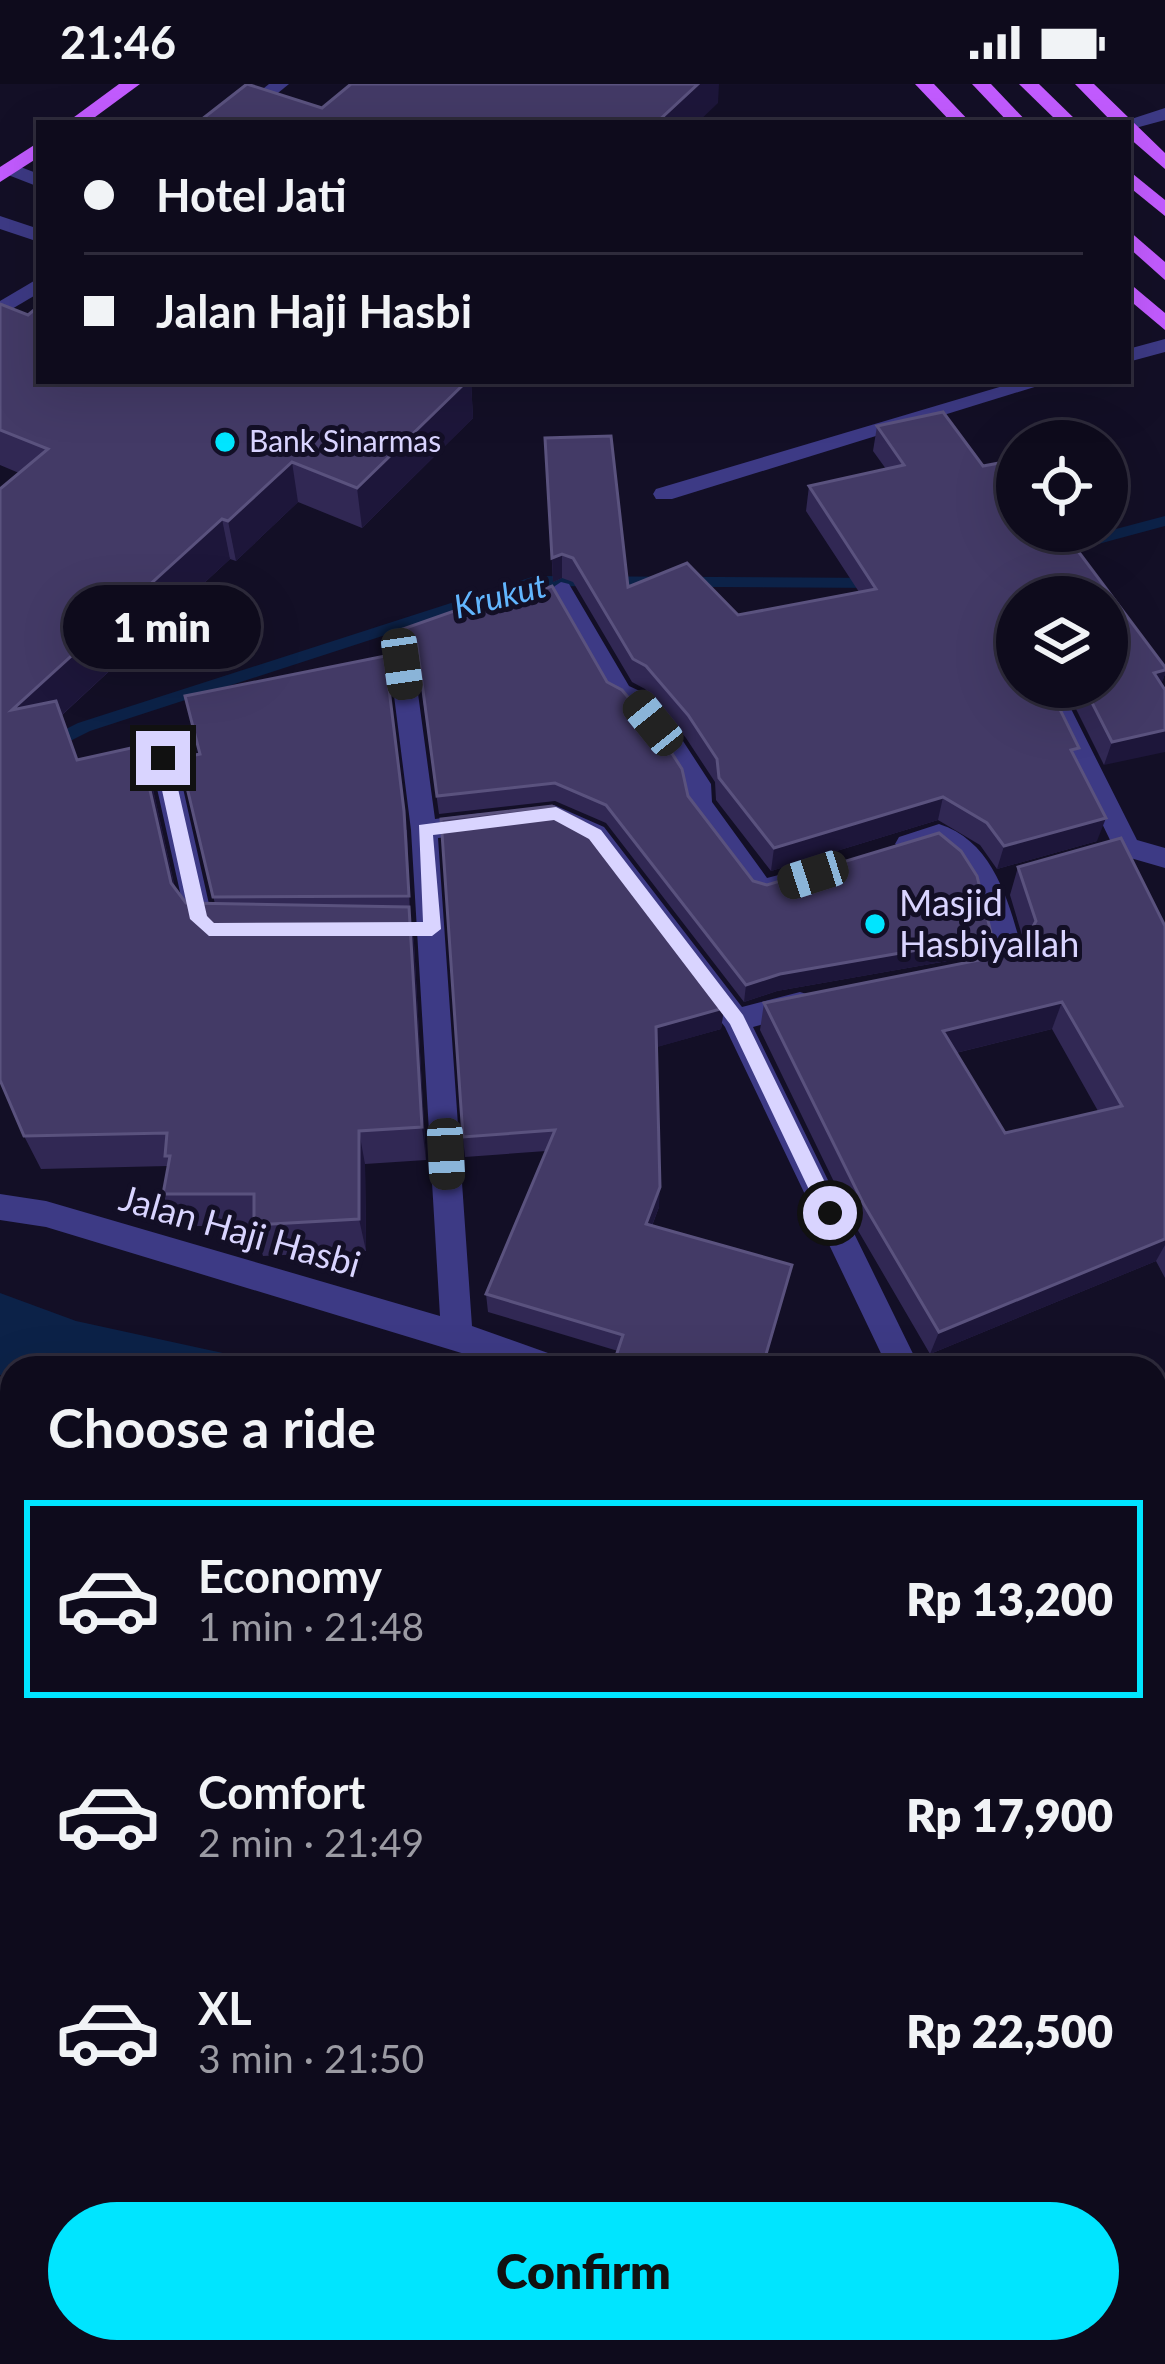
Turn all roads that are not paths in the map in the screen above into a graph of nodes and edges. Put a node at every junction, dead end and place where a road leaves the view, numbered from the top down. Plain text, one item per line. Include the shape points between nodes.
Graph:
1 (130, 84) edge
2 (280, 84) edge
3 (924, 84) edge
4 (981, 84) edge
5 (1028, 84) edge
6 (1084, 84) edge
7 (1165, 114) edge
8 (79, 120) edge
9 (233, 120) edge
10 (959, 120) edge
11 (1015, 120) edge
12 (1067, 120) edge
13 (1123, 120) edge
14 (1131, 123) edge
15 (1131, 128) edge
16 (36, 150) edge
17 (1165, 163) edge
18 (5, 173) edge
19 (1131, 179) edge
20 (36, 180) edge
21 (1165, 210) edge
22 (0, 222) edge
23 (36, 235) edge
24 (1131, 239) edge
25 (1165, 274) edge
26 (36, 286) edge
27 (1131, 291) edge
28 (0, 310) edge
29 (1165, 324) edge
30 (1165, 345) edge
31 (1131, 355) edge
32 (1033, 384) edge
33 (664, 494) dead end
34 (561, 590) edge
35 (402, 664) dead end
36 (1058, 708) edge
37 (163, 758) dead end
38 (424, 830) junction
39 (1127, 847) junction
40 (876, 855) edge
41 (1165, 858) edge
42 (1059, 866) edge
43 (813, 875) edge
44 (250, 932) edge
45 (955, 975) edge
46 (822, 999) edge
47 (736, 1020) junction
48 (0, 1207) edge
49 (457, 1335) junction
50 (517, 1356) edge
51 (898, 1356) edge

1 - 8 main road
2 - 9 street
3 - 10 main road
4 - 11 main road
5 - 12 main road
6 - 13 main road
7 - 14 street
15 - 17 main road
16 - 18 main road
18 - 20 street
19 - 21 main road
22 - 23 street
24 - 25 main road
26 - 28 street
27 - 29 main road
30 - 31 street
32 - 33 street
34 - 43 street via 620,692 674,747 698,784 699,804 758,885 771,889
35 - 38 street
36 - 39 street
37 - 44 street via 199,919 209,929
38 - 47 street via 556,814 595,834
38 - 49 street via 421,929
39 - 41 street
39 - 42 street
40 - 45 street via 939,834 1003,882 1008,950 999,968
46 - 47 street
47 - 51 street
48 - 49 street, Jalan Haji Hasbi
49 - 50 street, Jalan Haji Hasbi

